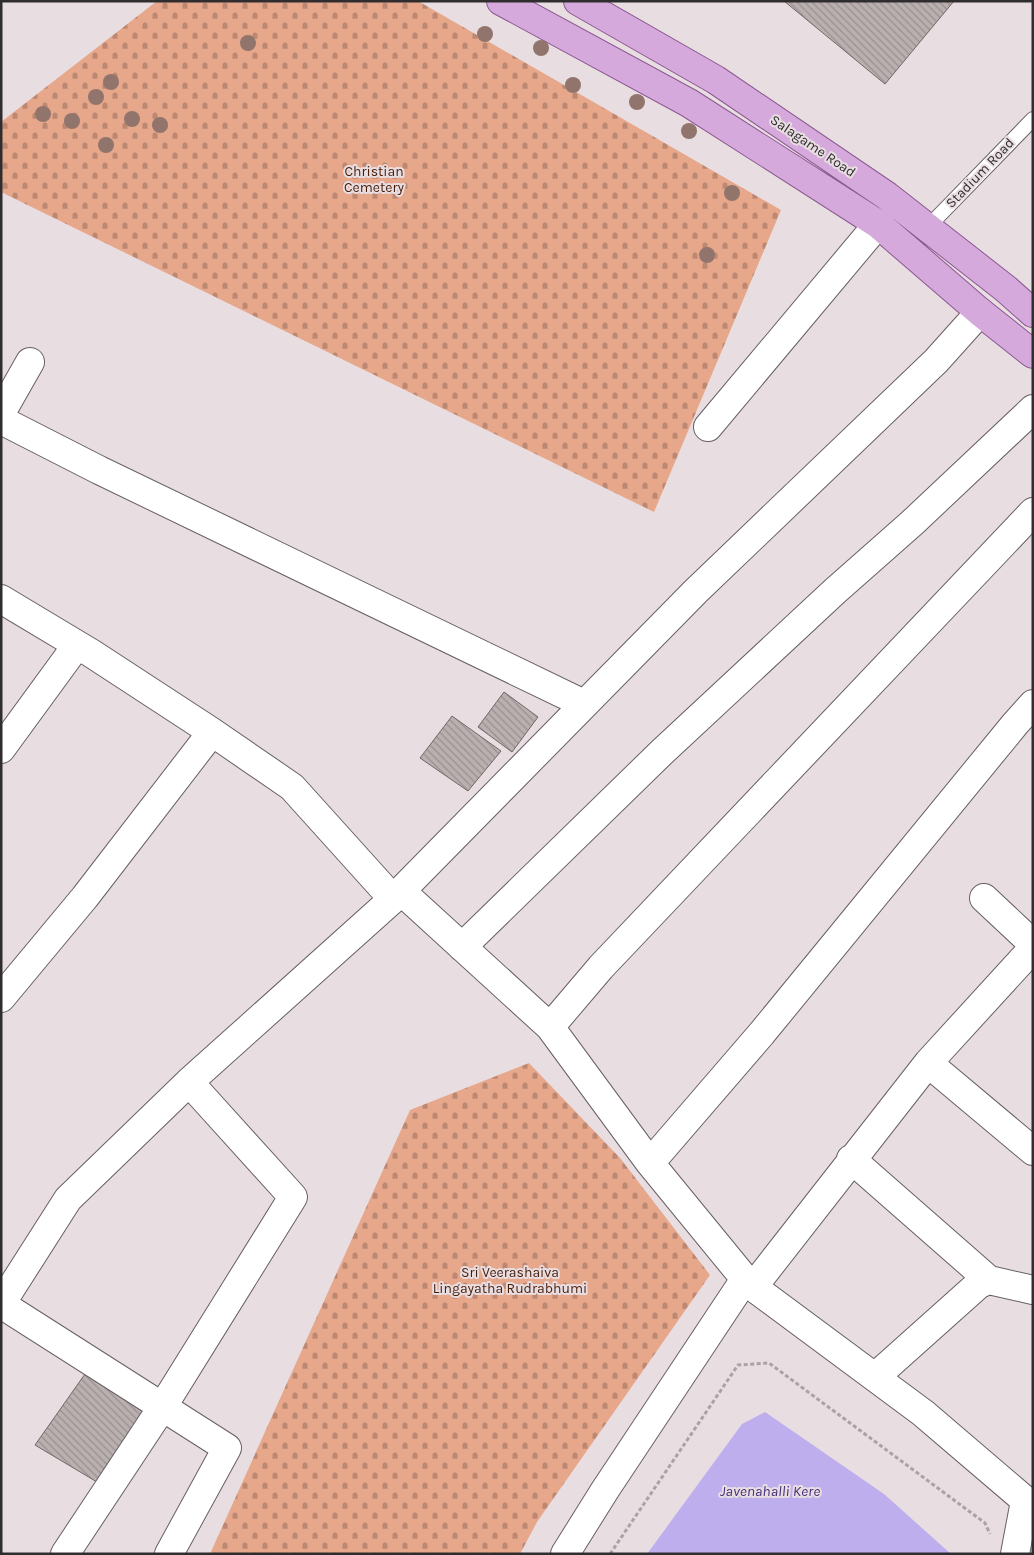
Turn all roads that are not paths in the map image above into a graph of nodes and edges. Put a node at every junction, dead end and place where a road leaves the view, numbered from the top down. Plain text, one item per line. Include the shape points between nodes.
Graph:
1 (501, 1) edge
2 (578, 1) edge
3 (610, 9) edge
4 (1033, 119) edge
5 (878, 224) junction
6 (928, 227) junction
7 (908, 250) junction
8 (980, 312) junction
9 (1033, 313) edge
10 (1033, 354) edge
11 (30, 362) dead end
12 (1033, 409) edge
13 (1, 413) edge
14 (1, 420) edge
15 (708, 427) dead end
16 (1033, 512) edge
17 (1, 599) edge
18 (77, 645) junction
19 (584, 704) junction
20 (1033, 704) edge
21 (212, 732) junction
22 (1, 749) edge
23 (397, 895) junction
24 (984, 898) dead end
25 (1033, 944) edge
26 (462, 947) junction
27 (1033, 948) edge
28 (1, 998) edge
29 (550, 1027) junction
30 (928, 1063) junction
31 (189, 1082) junction
32 (1033, 1151) edge
33 (852, 1159) junction
34 (650, 1162) junction
35 (989, 1280) junction
36 (749, 1283) junction
37 (5, 1289) edge
38 (1033, 1290) edge
39 (875, 1377) junction
40 (163, 1406) junction
41 (1029, 1504) edge
42 (1004, 1547) edge
43 (65, 1554) edge
44 (170, 1554) edge
45 (565, 1554) edge

1 - 5 main road via 689,102
2 - 3 main road, Salagame Road
3 - 6 main road, Salagame Road
4 - 6 lane, Stadium Road
5 - 7 main road
5 - 15 street
6 - 7 lane, Stadium Road
6 - 9 main road, Salagame Road
7 - 8 main road
8 - 10 main road
8 - 19 street via 936,361 696,591
11 - 13 street
12 - 26 street via 662,752
14 - 19 street
16 - 29 street via 601,967
17 - 18 street
18 - 21 street
18 - 22 street
19 - 23 street
20 - 34 street via 762,1033
21 - 23 street via 292,787
21 - 28 street via 85,897
23 - 26 street
23 - 31 street
24 - 25 street
26 - 29 street
27 - 30 street
29 - 34 street
30 - 32 street
30 - 33 street
31 - 37 street via 68,1199
31 - 40 street via 293,1196
33 - 35 street
33 - 36 street
34 - 36 street
35 - 38 street
35 - 39 street via 979,1284
36 - 39 street
36 - 45 street via 605,1490
37 - 40 street via 1,1304
39 - 41 street via 923,1413
40 - 43 street
40 - 44 street via 227,1448
41 - 42 street

